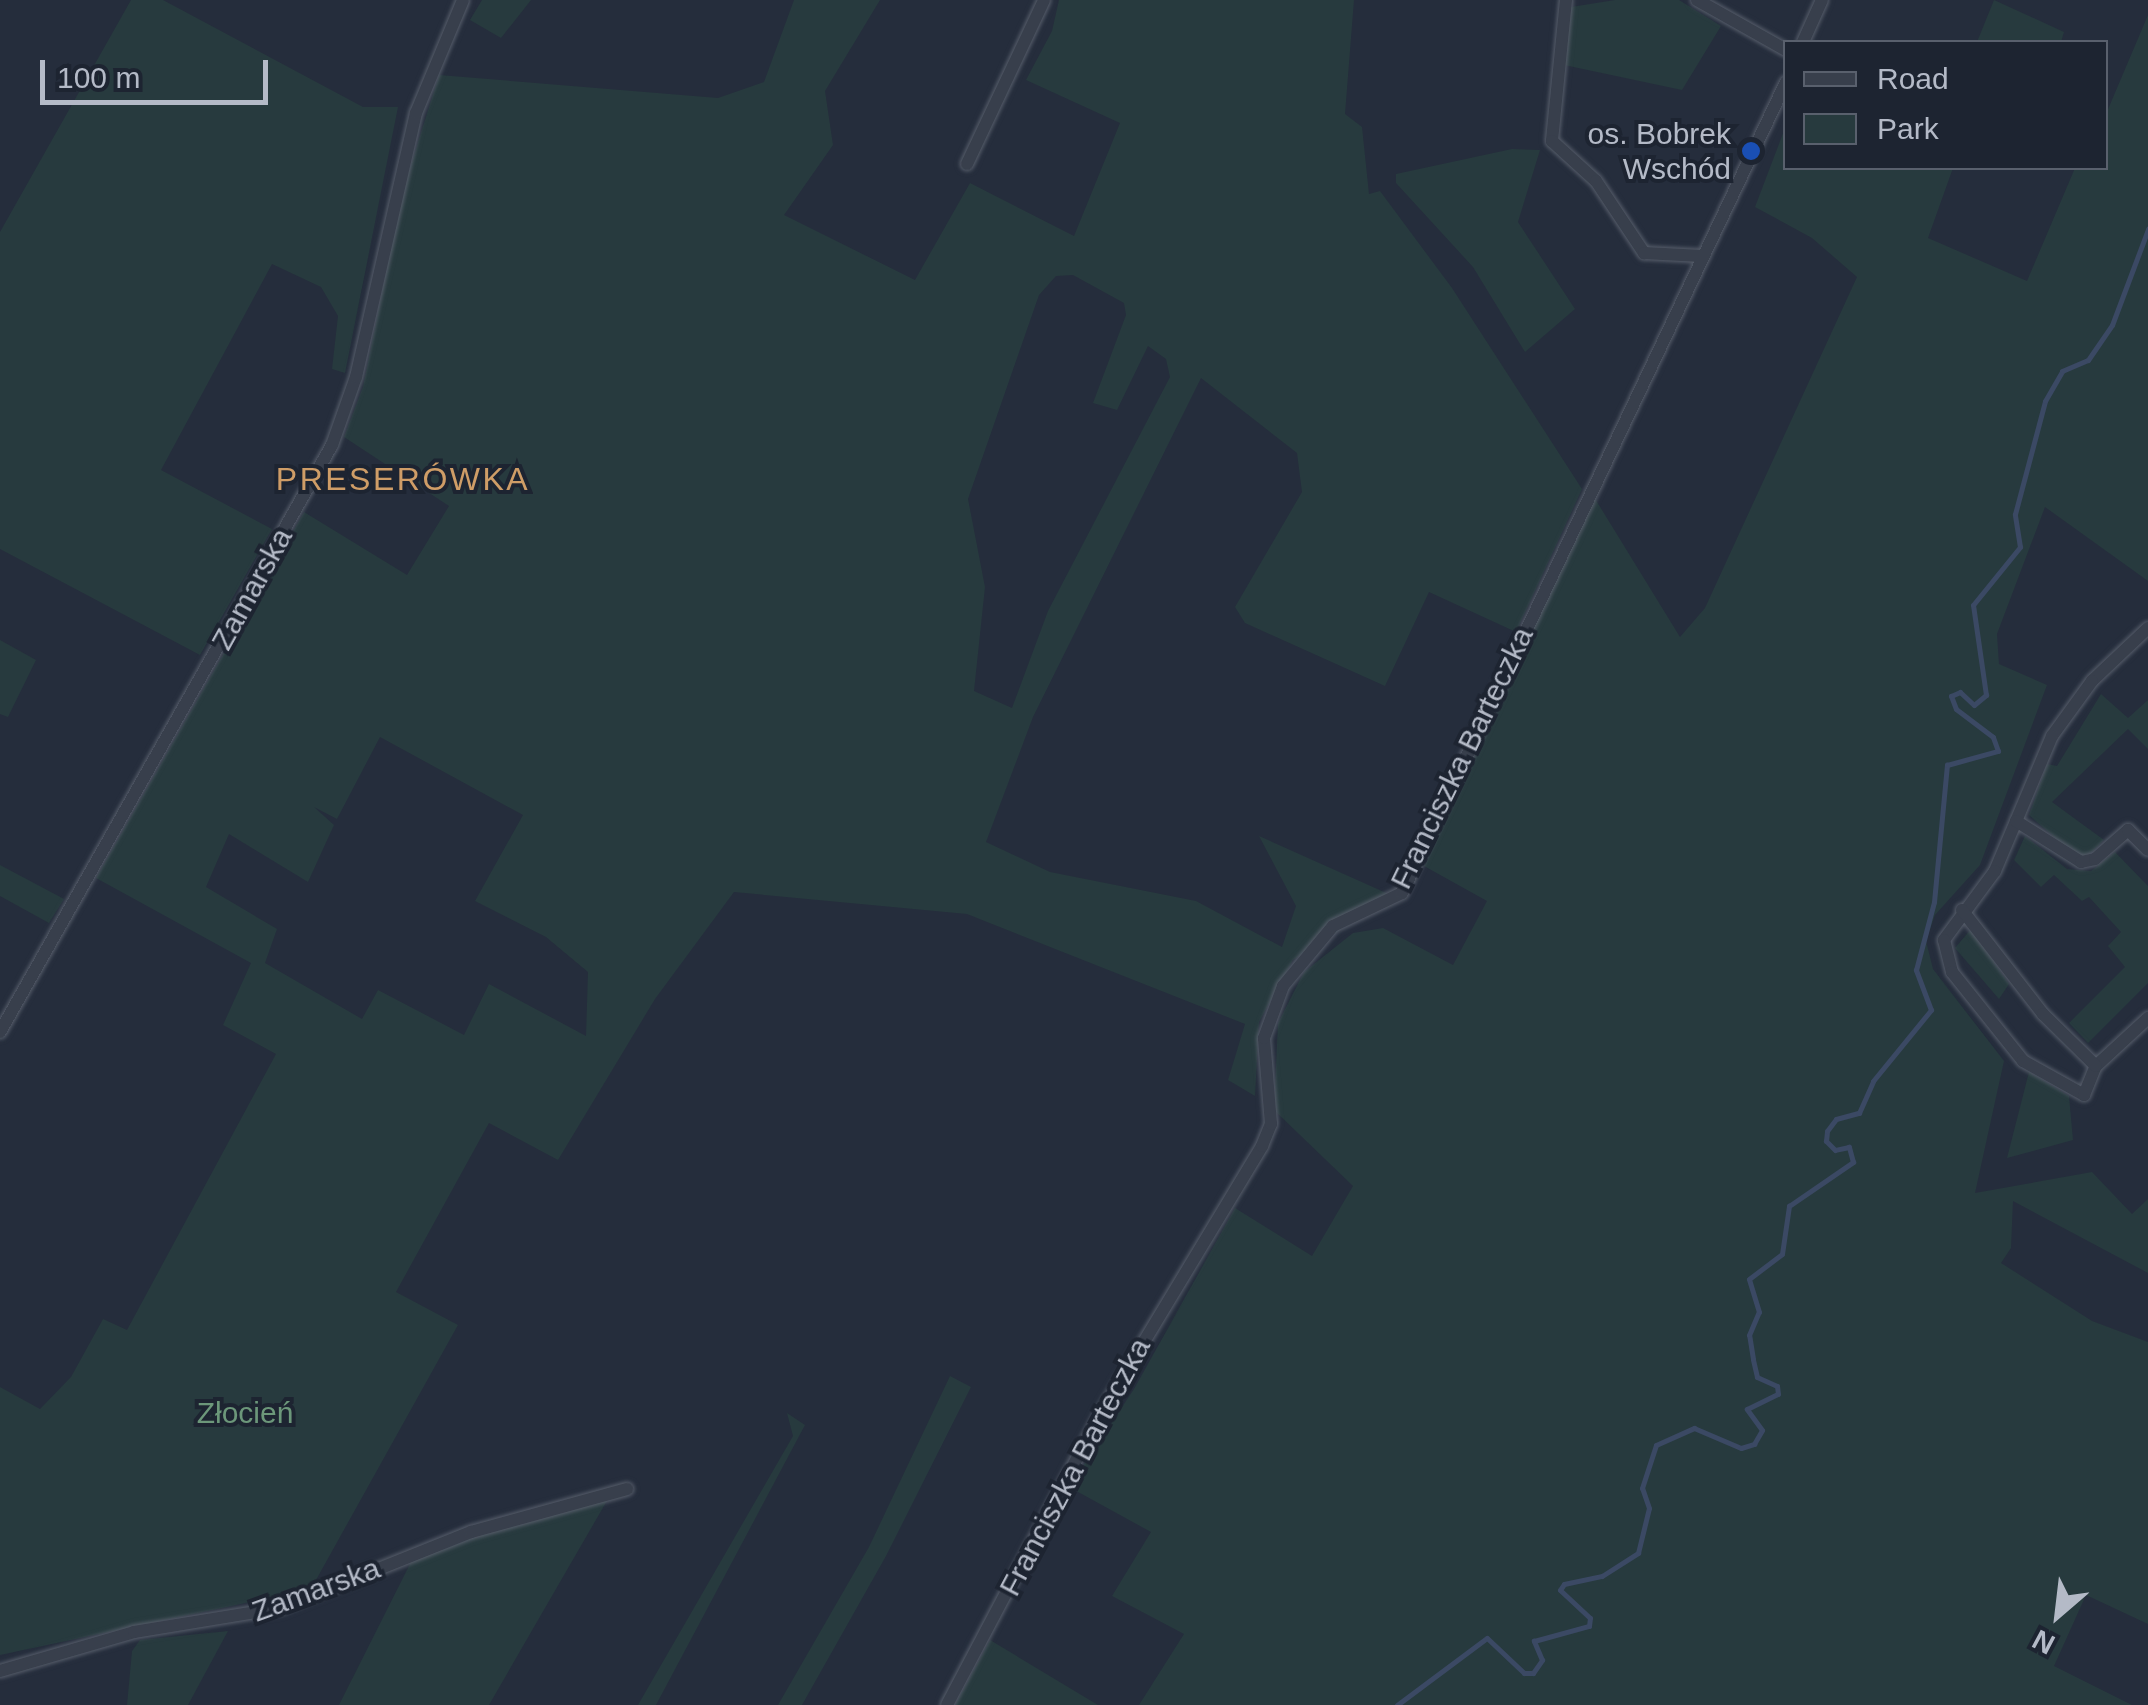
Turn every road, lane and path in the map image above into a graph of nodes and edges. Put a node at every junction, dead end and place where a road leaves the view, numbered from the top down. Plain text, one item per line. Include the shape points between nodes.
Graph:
1 (464, 0) edge
2 (1044, 0) edge
3 (1566, 0) edge
4 (1697, 0) edge
5 (1822, 0) edge
6 (1805, 40) edge
7 (1783, 48) edge
8 (1783, 88) edge
9 (967, 164) dead end
10 (1702, 256) junction
11 (2148, 628) edge
12 (2016, 821) junction
13 (2148, 850) edge
14 (1962, 910) junction
15 (2148, 1018) edge
16 (0, 1032) edge
17 (2096, 1066) junction
18 (626, 1489) dead end
19 (0, 1671) edge
20 (946, 1705) edge

1 - 16 street, Zamarska via 416,114 356,377 332,445
2 - 9 street
3 - 10 street via 1552,141 1596,182 1644,253
4 - 7 street
5 - 6 street
8 - 10 street, Franciszka Barteczka
10 - 20 street, Franciszka Barteczka via 1402,892 1333,926 1283,986 1264,1038 1270,1124 1262,1146 1101,1413
11 - 12 street via 2092,681 2052,736
12 - 13 street via 2081,862 2128,830
12 - 14 street via 1994,872
14 - 17 street via 2044,1014
14 - 17 street via 1944,940 1952,972 2022,1061 2084,1095
15 - 17 street
18 - 19 street, Zamarska via 470,1532 280,1608 134,1632

